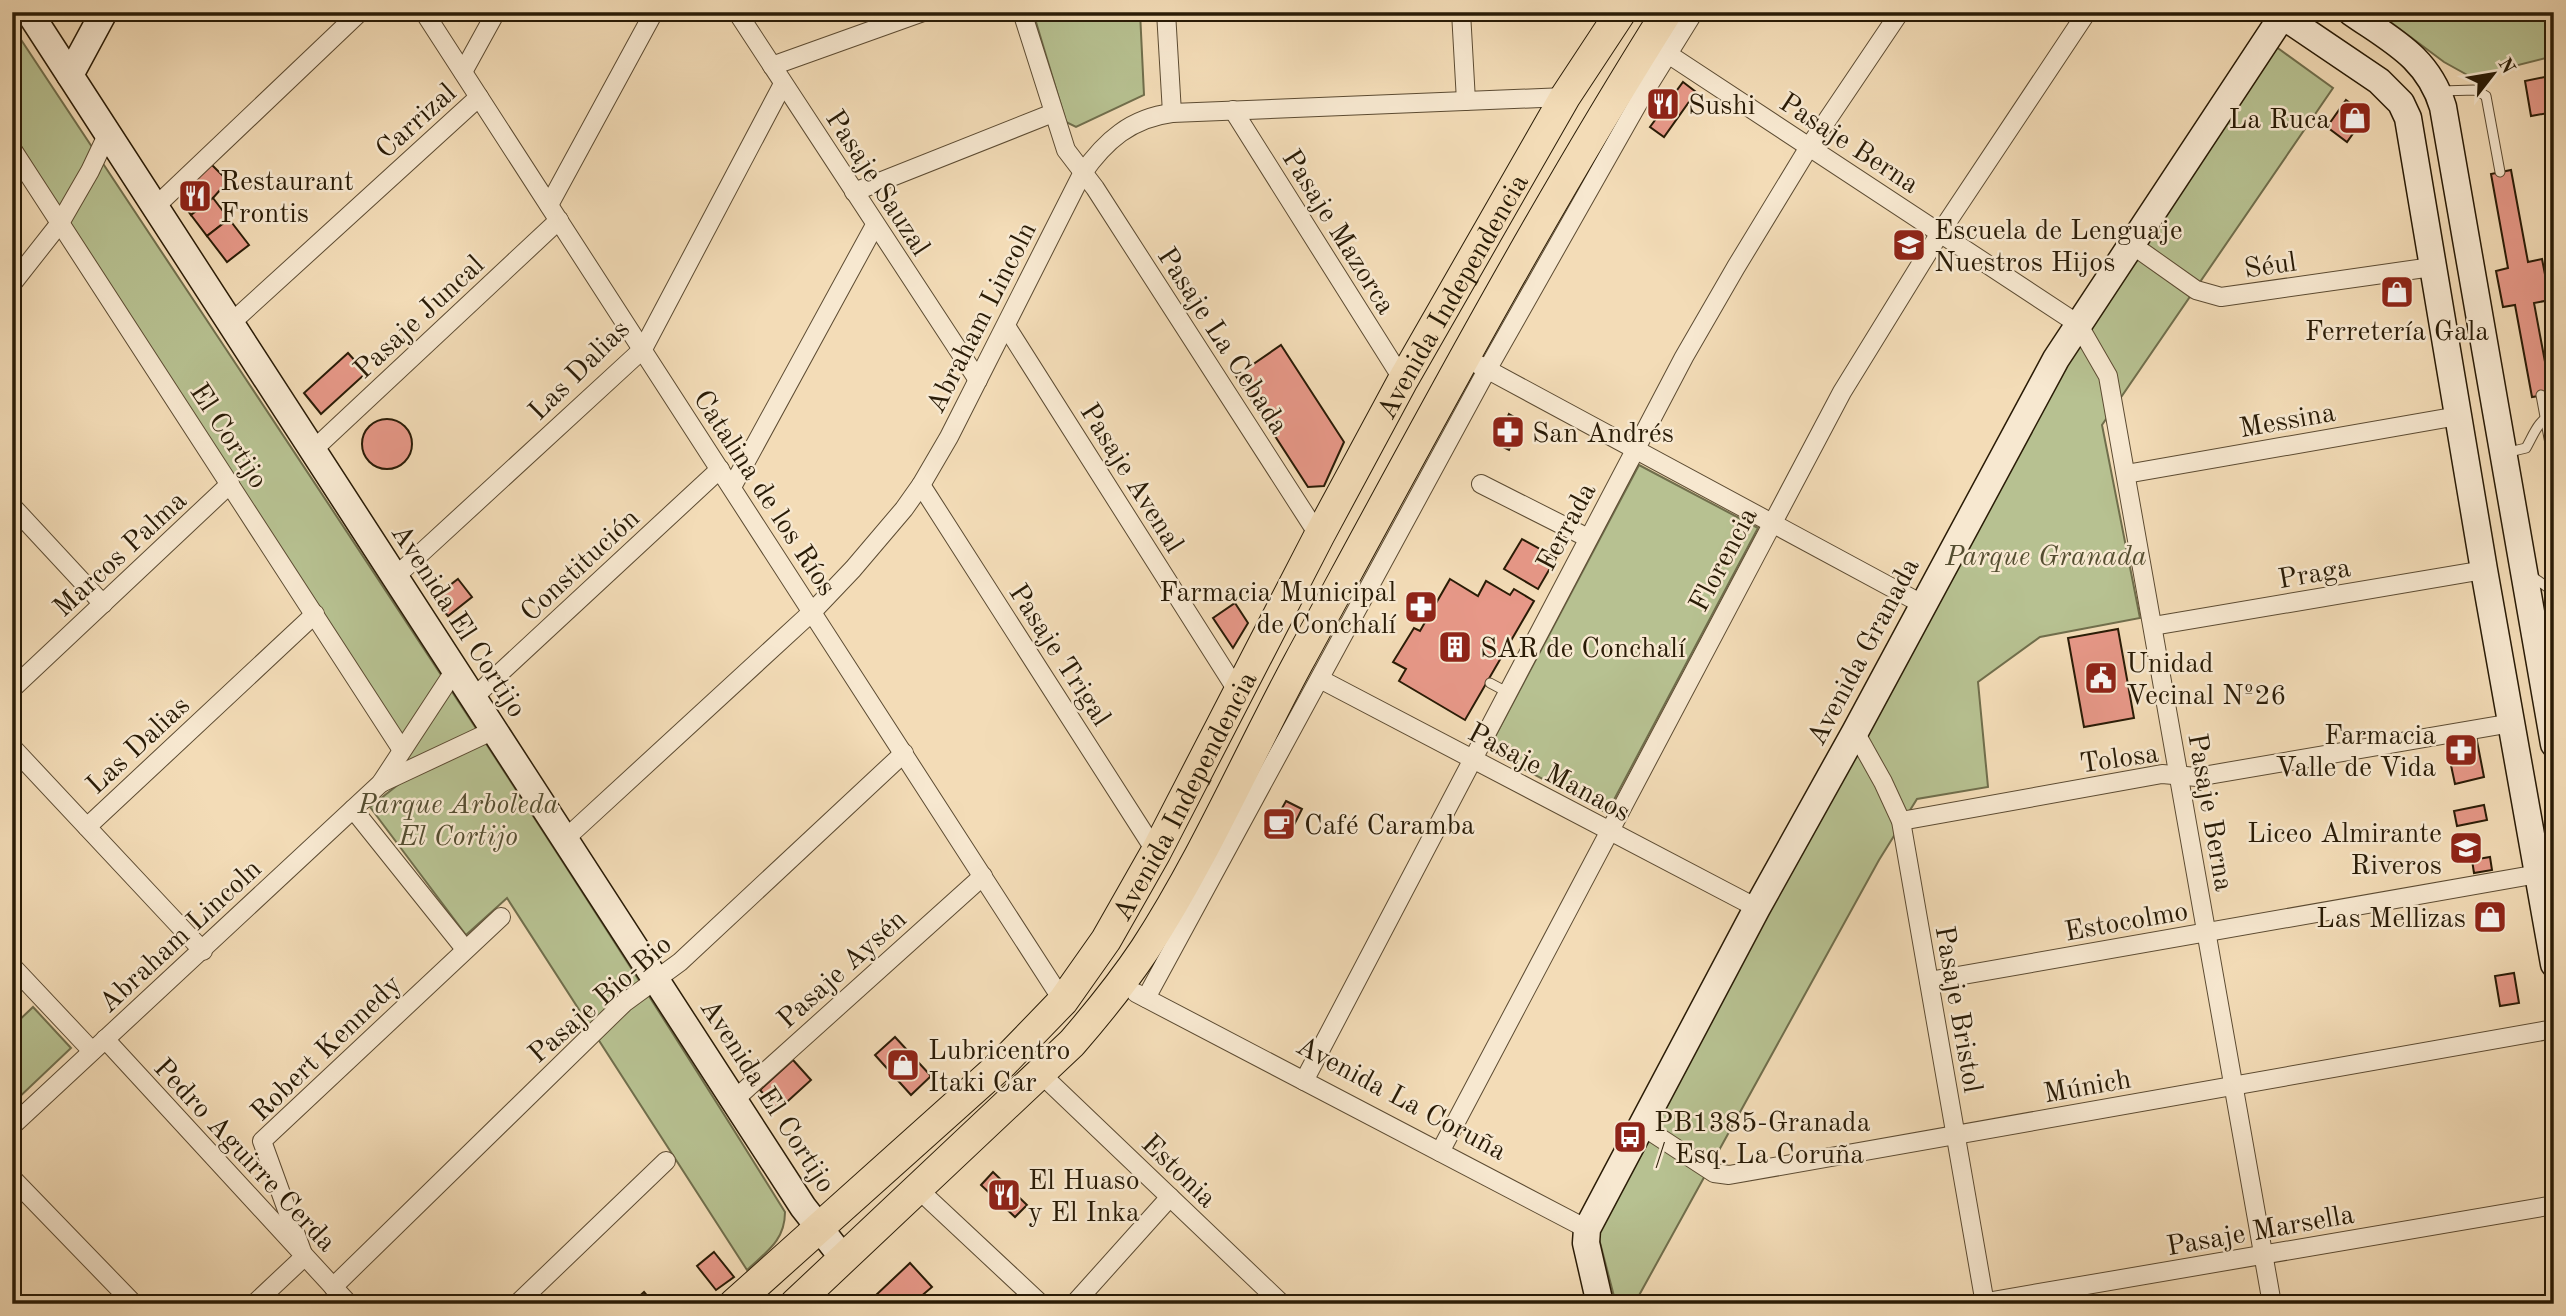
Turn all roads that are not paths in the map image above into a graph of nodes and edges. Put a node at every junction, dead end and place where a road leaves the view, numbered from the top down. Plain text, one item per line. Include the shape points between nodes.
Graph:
1 (29, 12) edge
2 (104, 12) edge
3 (360, 12) edge
4 (424, 12) edge
5 (496, 12) edge
6 (654, 12) edge
7 (737, 12) edge
8 (923, 12) edge
9 (1022, 12) edge
10 (1166, 12) edge
11 (1461, 12) edge
12 (1621, 12) edge
13 (1667, 12) edge
14 (1694, 12) edge
15 (1900, 12) edge
16 (2087, 12) edge
17 (2351, 12) edge
18 (2281, 13) edge
19 (1668, 54) junction
20 (772, 66) junction
21 (463, 72) junction
22 (70, 75) junction
23 (783, 84) junction
24 (2438, 92) junction
25 (479, 97) junction
26 (1565, 97) junction
27 (1466, 101) junction
28 (1233, 110) junction
29 (1053, 113) junction
30 (1172, 113) junction
31 (108, 134) junction
32 (1809, 147) junction
33 (12, 149) edge
34 (2500, 172) dead end
35 (1082, 174) junction
36 (854, 192) junction
37 (155, 207) junction
38 (554, 213) junction
39 (60, 223) junction
40 (875, 225) junction
41 (1940, 233) junction
42 (2131, 244) junction
43 (2432, 267) junction
44 (12, 284) edge
45 (231, 323) junction
46 (2078, 324) junction
47 (1006, 326) junction
48 (643, 349) junction
49 (1476, 363) junction
50 (978, 380) junction
51 (1403, 380) junction
52 (2541, 395) dead end
53 (2549, 415) edge
54 (2458, 416) junction
55 (1634, 449) junction
56 (313, 450) junction
57 (2503, 454) junction
58 (2554, 465) edge
59 (720, 469) junction
60 (2126, 474) junction
61 (230, 484) junction
62 (1481, 484) dead end
63 (921, 485) junction
64 (732, 487) junction
65 (12, 506) edge
66 (1771, 523) junction
67 (1319, 536) junction
68 (1588, 538) junction
69 (2484, 570) junction
70 (2523, 570) junction
71 (395, 577) junction
72 (2554, 592) edge
73 (103, 604) junction
74 (1922, 604) junction
75 (813, 611) junction
76 (314, 614) junction
77 (2153, 626) junction
78 (456, 670) junction
79 (1320, 679) junction
80 (1490, 682) dead end
81 (12, 689) edge
82 (1238, 692) junction
83 (1507, 692) junction
84 (473, 698) junction
85 (2512, 723) junction
86 (494, 730) junction
87 (1855, 732) junction
88 (2554, 744) edge
89 (12, 747) edge
90 (402, 750) junction
91 (904, 753) junction
92 (1472, 760) junction
93 (2179, 775) junction
94 (381, 783) junction
95 (353, 809) junction
96 (1901, 821) junction
97 (87, 827) junction
98 (1609, 831) junction
99 (565, 839) junction
100 (1156, 852) junction
101 (983, 876) junction
102 (2544, 881) edge
103 (1757, 908) junction
104 (501, 917) dead end
105 (2207, 933) junction
106 (465, 949) junction
107 (202, 951) junction
108 (2554, 964) edge
109 (12, 965) edge
110 (656, 980) junction
111 (1929, 981) junction
112 (1134, 991) junction
113 (1063, 1001) junction
114 (2554, 1029) edge
115 (98, 1045) junction
116 (1041, 1074) junction
117 (1304, 1081) junction
118 (2234, 1086) junction
119 (734, 1100) junction
120 (12, 1126) edge
121 (1642, 1126) junction
122 (1956, 1135) junction
123 (1440, 1152) junction
124 (666, 1161) dead end
125 (12, 1178) edge
126 (918, 1189) junction
127 (1170, 1197) junction
128 (2554, 1205) edge
129 (818, 1227) junction
130 (1587, 1229) junction
131 (2263, 1255) junction
132 (304, 1257) junction
133 (843, 1258) junction
134 (332, 1287) junction
135 (798, 1303) edge
136 (1982, 1303) edge
137 (134, 1304) edge
138 (254, 1304) edge
139 (349, 1304) edge
140 (517, 1304) edge
141 (734, 1304) edge
142 (1041, 1304) edge
143 (1074, 1304) edge
144 (1282, 1304) edge
145 (1600, 1304) edge
146 (2272, 1304) edge

1 - 22 street, Avenida El Cortijo
2 - 22 street
3 - 37 street
4 - 21 street, Catalina de los Ríos
5 - 21 street, Carrizal
6 - 38 street, Pasaje Juncal
7 - 20 street, Pasaje Sauzal
8 - 20 street
9 - 29 street, Pasaje La Cebada
10 - 30 street
11 - 27 street
12 - 26 main road, Avenida Independencia
13 - 49 main road, Avenida Independencia via 1584,147
14 - 19 street, Avenida Independencia
15 - 32 street, Ferrada
16 - 41 street, Florencia
17 - 24 street via 2420,63
18 - 42 street, Avenida Granada
18 - 43 street via 2379,82 2401,103 2408,118
19 - 32 street, Pasaje Berna
19 - 49 street, Avenida Independencia
20 - 23 street, Pasaje Sauzal
21 - 25 street, Catalina de los Ríos
22 - 31 street, Avenida El Cortijo
23 - 36 street, Pasaje Sauzal
23 - 48 street, Las Dalias
24 - 34 lane via 2475,90 2486,96
24 - 57 street
25 - 38 street, Catalina de los Ríos
25 - 45 street, Carrizal
26 - 27 street, Abraham Lincoln
26 - 51 main road, Avenida Independencia
27 - 28 street, Abraham Lincoln
28 - 30 street, Abraham Lincoln
28 - 51 street, Pasaje Mazorca
29 - 35 street, Pasaje La Cebada via 1066,150
29 - 36 street
30 - 35 street, Abraham Lincoln via 1126,128 1104,145
31 - 37 street, Avenida El Cortijo
31 - 39 street
32 - 41 street, Pasaje Berna
32 - 55 street, Ferrada via 1735,267
33 - 39 street, El Cortijo
35 - 47 street, Abraham Lincoln
35 - 67 street, Pasaje La Cebada
36 - 40 street, Pasaje Sauzal
37 - 45 street, Avenida El Cortijo
38 - 48 street, Catalina de los Ríos
38 - 56 street, Pasaje Juncal
39 - 44 street
39 - 61 street, El Cortijo
40 - 50 street, Pasaje Sauzal
40 - 64 street
41 - 46 street, Pasaje Berna
41 - 66 street, Florencia via 1842,392
42 - 43 street, Séul via 2196,290 2221,297
42 - 46 street, Avenida Granada
43 - 54 street
45 - 56 street, Avenida El Cortijo
46 - 60 street, Pasaje Berna via 2109,376
46 - 74 street, Avenida Granada
47 - 50 street, Abraham Lincoln
47 - 82 street, Pasaje Avenal
48 - 59 street, Catalina de los Ríos
48 - 71 street, Las Dalias
49 - 55 street
49 - 79 street, Avenida Independencia
49 - 112 main road, Avenida Independencia via 1293,673 1151,940
50 - 63 street, Abraham Lincoln
51 - 67 main road, Avenida Independencia
52 - 53 lane
53 - 57 lane via 2526,448
53 - 58 lane
54 - 60 street, Messina
54 - 69 street
55 - 66 street
55 - 68 street, Ferrada
56 - 71 street, Avenida El Cortijo
57 - 70 street
59 - 64 street, Catalina de los Ríos
59 - 84 street, Constitución
60 - 77 street, Pasaje Berna
61 - 73 street, Marcos Palma
61 - 76 street, El Cortijo
62 - 68 street
63 - 75 street, Abraham Lincoln via 878,541
63 - 100 street, Pasaje Trigal
64 - 75 street, Catalina de los Ríos
65 - 73 street
66 - 74 street
66 - 98 street, Florencia
67 - 82 main road, Avenida Independencia
68 - 83 street, Ferrada
69 - 77 street, Praga
69 - 85 street
70 - 72 lane
70 - 88 street
71 - 78 street, Avenida El Cortijo
73 - 81 street, Marcos Palma
74 - 87 street, Avenida Granada
75 - 91 street, Catalina de los Ríos
75 - 99 street, Abraham Lincoln
76 - 90 street, El Cortijo
76 - 97 street, Las Dalias
77 - 93 street, Pasaje Berna
78 - 84 street, Avenida El Cortijo
78 - 90 street, Abraham Lincoln
79 - 92 street, Pasaje Manaos
79 - 112 street, Avenida Independencia
80 - 83 lane
82 - 100 main road, Avenida Independencia
83 - 92 street, Ferrada
84 - 86 street, Avenida El Cortijo
85 - 93 street, Tolosa via 2197,776
85 - 102 street
86 - 94 street, Abraham Lincoln
86 - 99 street, Avenida El Cortijo
87 - 96 street, Pasaje Bristol
87 - 103 street, Avenida Granada
89 - 97 street
90 - 94 street, Abraham Lincoln
91 - 101 street, Catalina de los Ríos
91 - 110 street, Pasaje Bio-Bio
92 - 98 street, Pasaje Manaos
92 - 117 street, Ferrada
93 - 96 street, Tolosa via 2162,774
93 - 105 street, Pasaje Berna
94 - 95 street, Abraham Lincoln
95 - 106 street
95 - 107 street, Abraham Lincoln
96 - 111 street, Pasaje Bristol
97 - 107 street
98 - 103 street, Pasaje Manaos
98 - 123 street, Florencia
99 - 110 street, Avenida El Cortijo
100 - 113 main road, Avenida Independencia via 1100,950
101 - 113 street, Catalina de los Ríos
101 - 119 street, Pasaje Aysén
102 - 105 street, Estocolmo
102 - 108 street
103 - 121 street, Avenida Granada
104 - 106 street, Robert Kennedy
105 - 111 street, Estocolmo
105 - 118 street, Pasaje Berna
106 - 132 street, Robert Kennedy via 262,1141
107 - 115 street, Abraham Lincoln
109 - 115 street, Pedro Aguirre Cerda
110 - 119 street, Avenida El Cortijo
110 - 134 street, Pasaje Bio-Bio via 624,1003
111 - 122 street, Pasaje Bristol
112 - 116 main road, Avenida Independencia
112 - 117 street, Avenida La Coruña
113 - 129 main road, Avenida Independencia via 1003,1062
114 - 118 street, Múnich
115 - 120 street, Abraham Lincoln
115 - 132 street, Pedro Aguirre Cerda
116 - 126 main road, Avenida Independencia
116 - 127 street, Estonia
117 - 123 street, Avenida La Coruña
118 - 122 street, Múnich
118 - 131 street, Pasaje Berna
119 - 129 street, Avenida El Cortijo
121 - 122 street, Múnich via 1720,1175
121 - 130 street, Avenida Granada
122 - 136 street, Pasaje Bristol
123 - 130 street, Avenida La Coruña
124 - 140 street
125 - 137 street
126 - 133 main road, Avenida Independencia
126 - 142 street
127 - 143 street
127 - 144 street, Estonia
128 - 131 street, Pasaje Marsella
129 - 133 street, Avenida El Cortijo
129 - 141 main road, Avenida Independencia
130 - 145 street
131 - 136 street, Pasaje Marsella
131 - 146 street, Pasaje Berna
132 - 134 street, Pedro Aguirre Cerda
132 - 138 street
133 - 135 main road, Avenida Independencia
134 - 139 street, Pedro Aguirre Cerda

